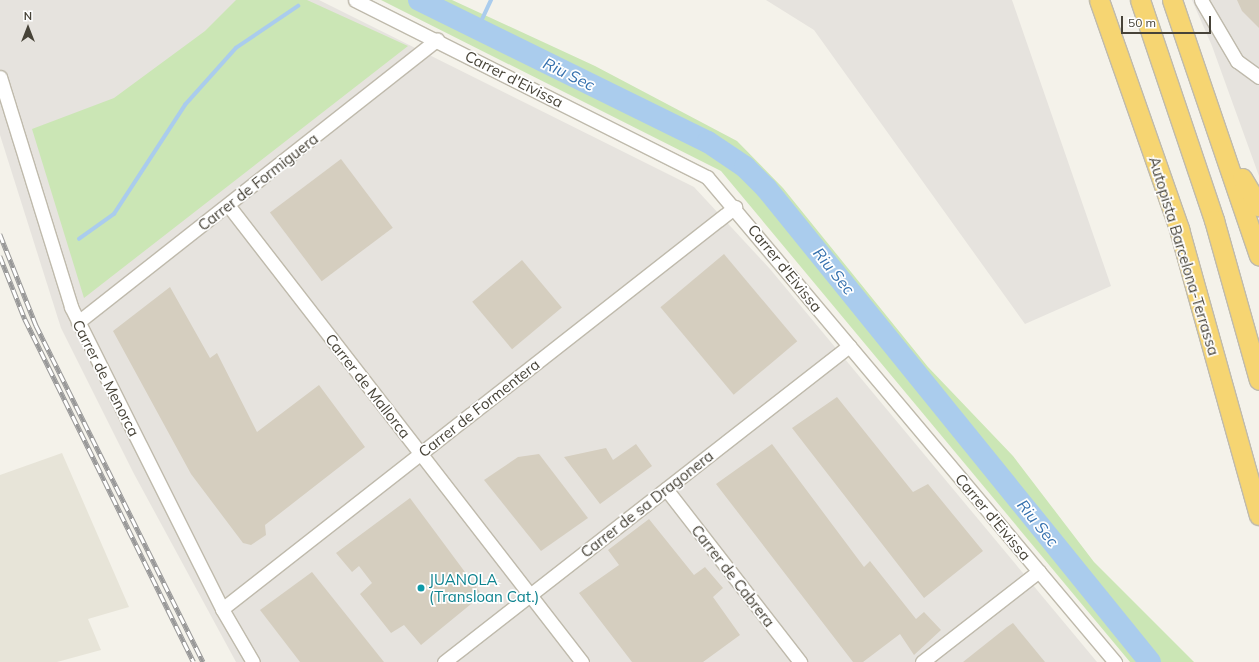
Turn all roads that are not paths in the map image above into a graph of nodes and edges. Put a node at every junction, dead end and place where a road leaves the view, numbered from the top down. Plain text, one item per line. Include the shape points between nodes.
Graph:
1 (355, 0) edge
2 (1099, 0) edge
3 (1141, 0) edge
4 (1172, 0) edge
5 (1201, 0) edge
6 (437, 40) junction
7 (1199, 73) junction
8 (1259, 77) edge
9 (0, 78) edge
10 (228, 205) junction
11 (1259, 206) edge
12 (735, 207) junction
13 (1259, 256) edge
14 (78, 322) junction
15 (849, 346) junction
16 (1259, 380) edge
17 (421, 454) junction
18 (666, 489) junction
19 (1259, 515) edge
20 (1039, 571) junction
21 (530, 595) junction
22 (222, 609) junction
23 (253, 662) edge
24 (444, 662) edge
25 (582, 662) edge
26 (800, 662) edge
27 (922, 662) edge
28 (1115, 662) edge

1 - 6 street, Carrer d'Eivissa
2 - 19 highway, Autopista Barcelona-Terrassa via 1179,229
3 - 16 highway via 1214,220
4 - 7 highway
5 - 8 street via 1237,61
6 - 10 street, Carrer de Formiguera
6 - 12 street, Carrer d'Eivissa via 696,170
7 - 11 highway via 1245,184
7 - 13 highway
9 - 14 street, Carrer de Menorca
10 - 14 street, Carrer de Formiguera
10 - 17 street, Carrer de Mallorca
12 - 15 street, Carrer d'Eivissa
12 - 17 street, Carrer de Formentera
14 - 22 street, Carrer de Menorca
15 - 18 street, Carrer de sa Dragonera
15 - 20 street, Carrer d'Eivissa
17 - 21 street, Carrer de Mallorca
17 - 22 street, Carrer de Formentera
18 - 21 street, Carrer de sa Dragonera
18 - 26 street, Carrer de Cabrera
20 - 27 street
20 - 28 street, Carrer d'Eivissa
21 - 24 street, Carrer de sa Dragonera
21 - 25 street, Carrer de Mallorca
22 - 23 street, Carrer de Menorca

